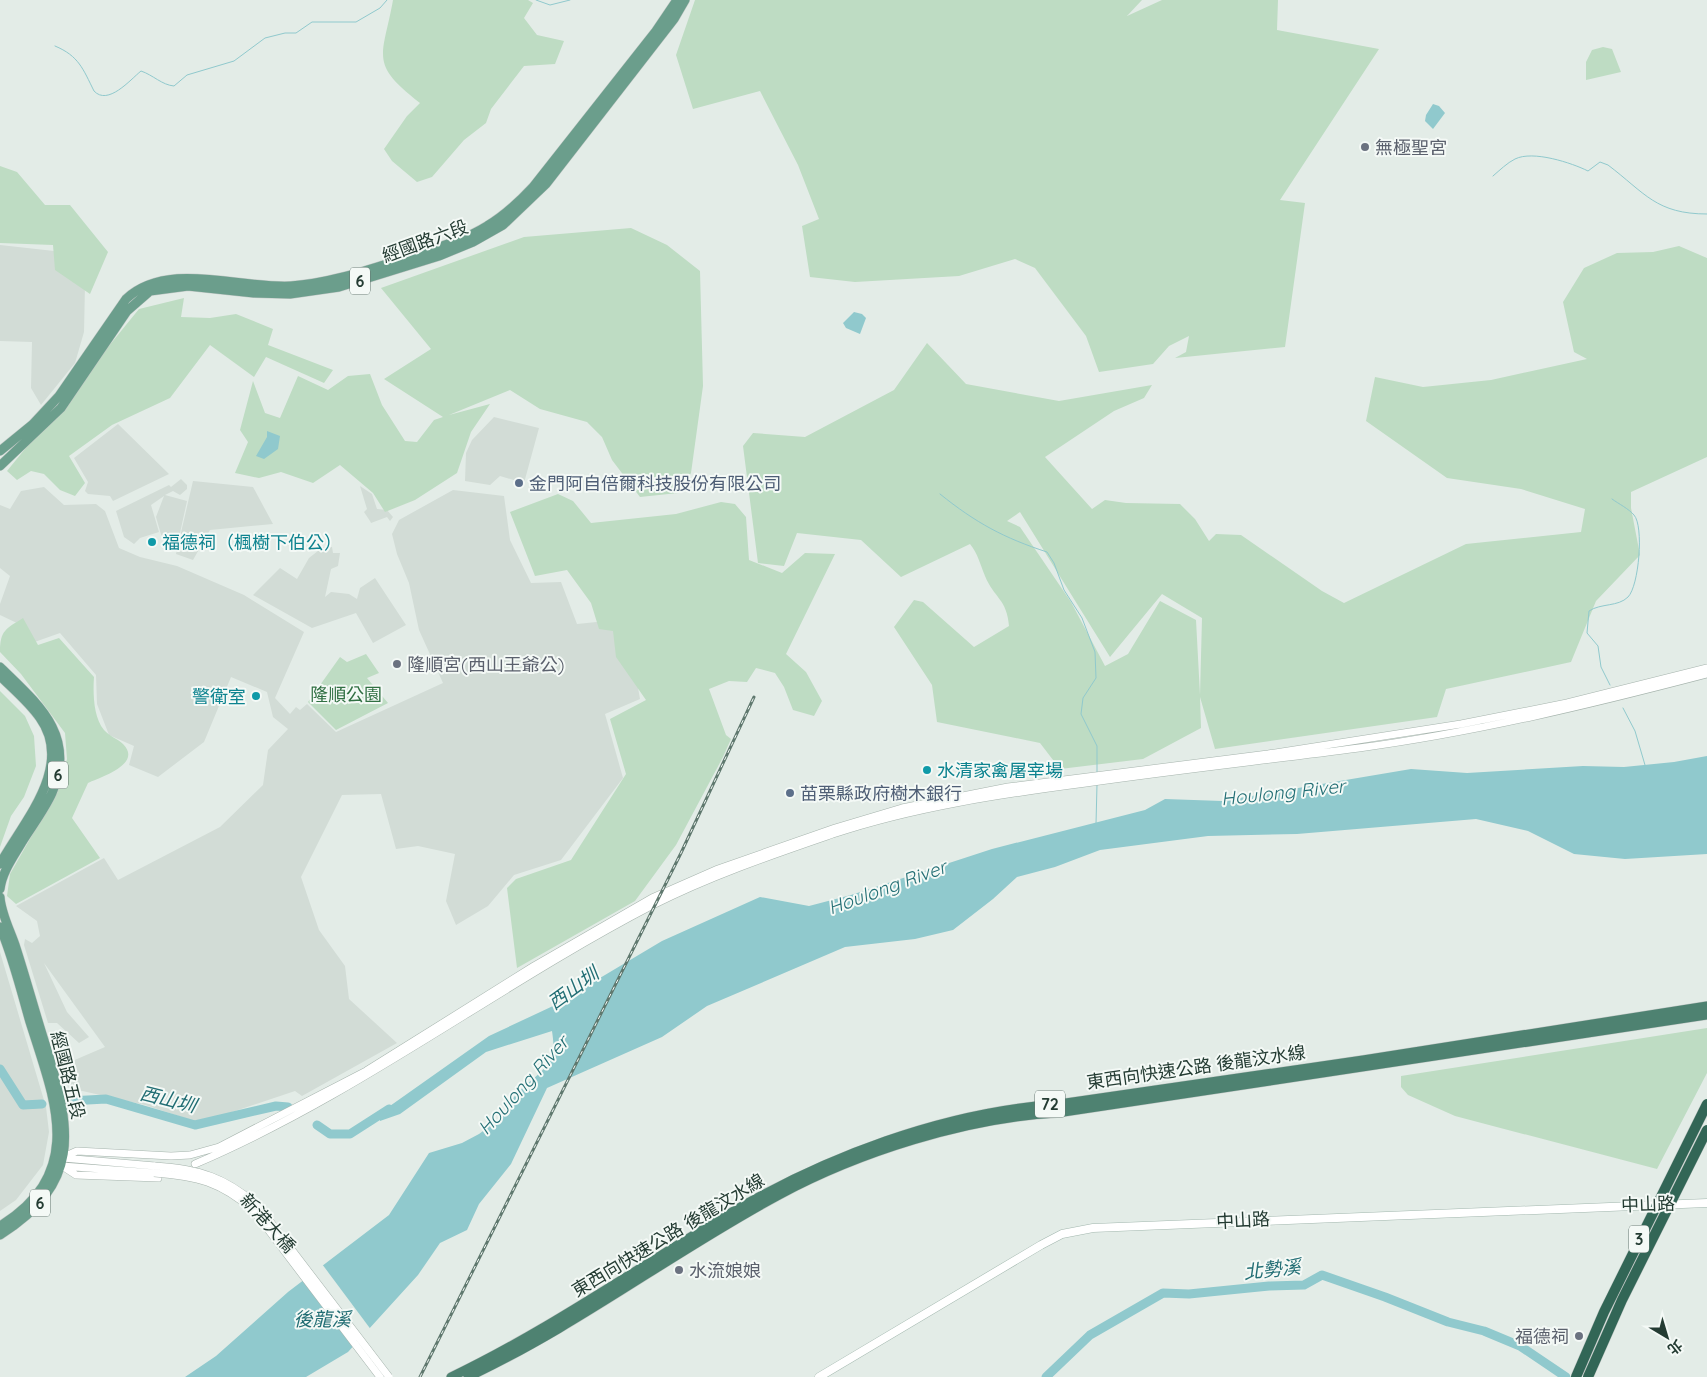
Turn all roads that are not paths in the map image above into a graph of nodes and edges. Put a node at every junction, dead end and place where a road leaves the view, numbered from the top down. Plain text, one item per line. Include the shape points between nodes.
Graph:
1 (677, 0) edge
2 (685, 0) edge
3 (295, 289) junction
4 (36, 427) junction
5 (0, 451) edge
6 (0, 466) edge
7 (0, 667) edge
8 (1707, 668) edge
9 (1707, 674) edge
10 (0, 676) edge
11 (48, 790) junction
12 (0, 864) edge
13 (0, 890) edge
14 (0, 897) edge
15 (0, 920) edge
16 (0, 927) edge
17 (11, 931) junction
18 (1707, 1006) edge
19 (1707, 1015) edge
20 (1707, 1104) edge
21 (1707, 1130) edge
22 (59, 1161) junction
23 (195, 1164) dead end
24 (156, 1172) junction
25 (1707, 1203) edge
26 (0, 1226) edge
27 (0, 1235) edge
28 (495, 1364) junction
29 (380, 1377) edge
30 (389, 1377) edge
31 (451, 1377) edge
32 (468, 1377) edge
33 (480, 1377) edge
34 (820, 1377) edge
35 (1576, 1377) edge
36 (1588, 1377) edge

1 - 3 main road, 經國路六段 / 6 via 577,134 533,187 502,215 467,236 439,247
2 - 3 main road, 經國路六段 / 6 via 664,32 546,184 503,225 439,256 339,287
3 - 4 main road, 經國路六段 / 6 via 254,293 188,286 150,291 127,311 66,401
4 - 5 main road, 經國路六段 / 6
4 - 6 main road, 經國路六段 / 6
7 - 11 main road, 6 via 38,704 52,724 60,765
8 - 22 street via 1567,703 1461,724 1268,754 1008,787 902,808 843,825 718,869 652,898 534,966 366,1071 220,1147 171,1156 77,1151
9 - 23 street via 1463,732 1009,793 837,833 720,874 656,904 536,971 369,1075
10 - 11 main road, 6 via 41,719 51,742
11 - 12 main road, 6
11 - 13 main road, 6
14 - 17 main road, 6
15 - 17 street
16 - 22 main road, 經國路五段 / 6 via 54,1099
17 - 22 main road, 經國路五段 / 6 via 61,1097 66,1134
18 - 31 highway, 東西向快速公路 後龍汶水線 / 72 via 1363,1060 1059,1104 1024,1106 965,1118 885,1142 821,1167 762,1196 560,1319
19 - 28 highway, 東西向快速公路 後龍汶水線 / 72 via 1057,1113 1019,1115 965,1126 887,1150 780,1194 558,1330
20 - 35 highway, 3, bridge via 1604,1312
21 - 36 highway, 3, bridge via 1622,1300
22 - 24 street, 新港大橋
22 - 26 main road, 經國路五段 / 6 via 28,1205
22 - 27 main road, 經國路五段 / 6 via 51,1187 33,1211
24 - 29 street, 新港大橋, bridge via 206,1180 238,1197 254,1211
24 - 30 street, 新港大橋, bridge via 190,1169 211,1175 234,1186 259,1206
25 - 34 main road, 中山路 via 1269,1219 1075,1231 1040,1245
28 - 32 highway, 東西向快速公路 後龍汶水線 / 72
28 - 33 highway

